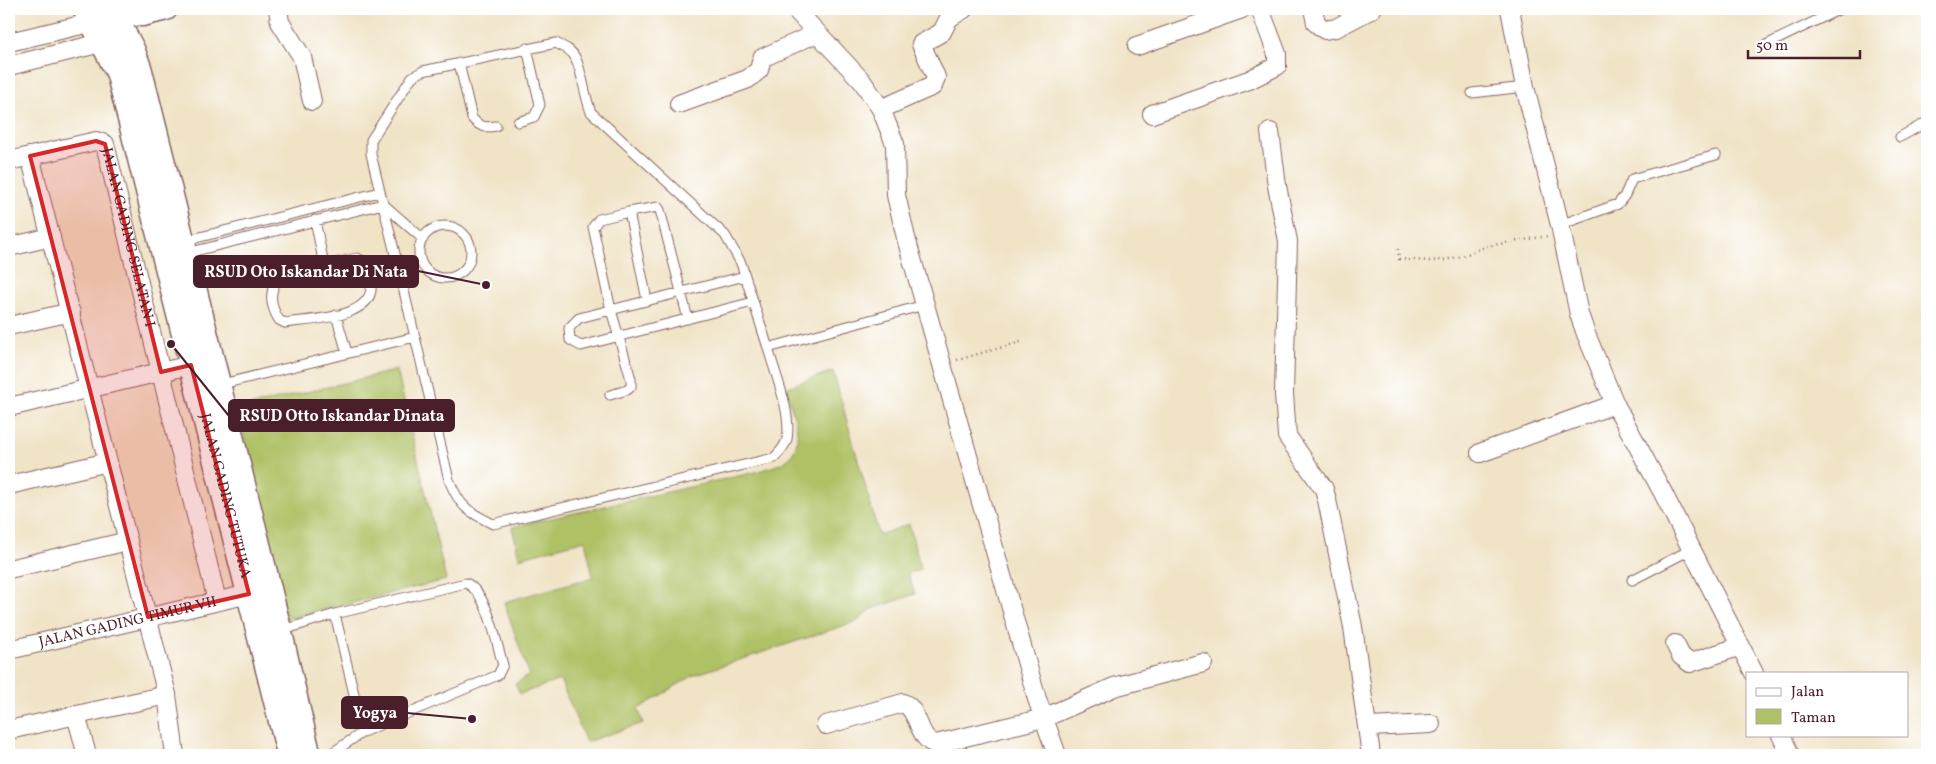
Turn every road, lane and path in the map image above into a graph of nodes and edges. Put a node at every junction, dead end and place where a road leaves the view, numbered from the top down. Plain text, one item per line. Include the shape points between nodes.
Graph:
1 (166, 9) edge
2 (278, 9) edge
3 (795, 9) edge
4 (964, 9) edge
5 (1242, 9) edge
6 (1260, 9) edge
7 (1313, 9) edge
8 (1372, 9) edge
9 (1510, 9) edge
10 (1840, 9) edge
11 (105, 21) edge
12 (817, 33) junction
13 (9, 42) edge
14 (1766, 45) dead end
15 (1137, 46) dead end
16 (528, 48) junction
17 (459, 63) junction
18 (9, 66) edge
19 (1524, 87) junction
20 (1472, 93) dead end
21 (312, 101) dead end
22 (679, 104) dead end
23 (881, 109) junction
24 (1152, 114) dead end
25 (518, 122) dead end
26 (1927, 122) edge
27 (496, 126) dead end
28 (1270, 132) dead end
29 (1900, 137) dead end
30 (1716, 154) dead end
31 (30, 156) junction
32 (9, 162) edge
33 (380, 192) junction
34 (383, 204) junction
35 (629, 212) junction
36 (315, 220) junction
37 (1561, 229) junction
38 (51, 237) junction
39 (422, 239) junction
40 (9, 247) edge
41 (183, 248) junction
42 (1398, 249) dead end
43 (324, 265) junction
44 (401, 276) junction
45 (745, 276) junction
46 (371, 282) junction
47 (682, 292) junction
48 (647, 300) junction
49 (753, 302) junction
50 (924, 305) junction
51 (610, 310) junction
52 (71, 312) junction
53 (336, 315) junction
54 (688, 319) junction
55 (9, 326) edge
56 (415, 337) junction
57 (619, 337) junction
58 (1024, 341) dead end
59 (768, 348) junction
60 (347, 353) junction
61 (197, 358) junction
62 (941, 365) junction
63 (161, 372) junction
64 (218, 385) junction
65 (90, 389) junction
66 (610, 395) dead end
67 (1615, 404) junction
68 (9, 407) edge
69 (1480, 453) dead end
70 (108, 462) junction
71 (9, 485) edge
72 (128, 541) junction
73 (1692, 549) junction
74 (9, 569) edge
75 (1632, 580) dead end
76 (249, 594) junction
77 (217, 601) junction
78 (335, 614) junction
79 (148, 617) junction
80 (279, 631) junction
81 (1675, 644) dead end
82 (1741, 646) junction
83 (9, 650) edge
84 (1203, 663) dead end
85 (1754, 672) edge
86 (167, 695) junction
87 (76, 715) junction
88 (1044, 718) junction
89 (1431, 724) dead end
90 (826, 725) dead end
91 (1369, 727) junction
92 (9, 730) edge
93 (363, 732) junction
94 (1782, 736) edge
95 (87, 755) edge
96 (176, 755) edge
97 (290, 755) edge
98 (308, 755) edge
99 (329, 755) edge
100 (1057, 755) edge
101 (1371, 755) edge
102 (1790, 755) edge

1 - 11 street
2 - 21 street via 280,22 302,57
3 - 12 street
4 - 23 street via 949,18 942,32 921,44 936,77 933,86
5 - 15 street
6 - 24 street via 1277,54 1277,66 1249,80
7 - 8 street via 1316,23 1324,30 1336,28
9 - 19 street
10 - 14 lane
11 - 13 street
11 - 18 street
11 - 41 main road, JALAN GADING TUTUKA via 139,69
11 - 61 main road, JALAN GADING TUTUKA
12 - 22 street via 762,58 759,70 748,79
12 - 23 street via 862,81
16 - 17 lane
16 - 25 lane via 540,105 534,117
16 - 45 lane via 556,43 568,48 575,57 591,112 725,235
17 - 27 lane via 472,118 487,128
17 - 33 lane via 423,71 412,77 371,140
19 - 20 lane
19 - 37 street
23 - 50 street via 895,144 896,195
26 - 29 lane
28 - 91 street via 1288,241 1284,394 1287,436 1324,489 1353,627
30 - 37 lane via 1632,179 1626,195 1618,204
31 - 32 street, JALAN GADING SELATAN I
31 - 38 street
31 - 63 street, JALAN GADING SELATAN I via 96,141 105,144
33 - 34 lane
33 - 41 lane
34 - 36 lane
34 - 39 lane
34 - 44 lane
35 - 47 lane via 660,208
35 - 48 lane
35 - 51 lane via 599,219 593,226
36 - 41 lane
36 - 43 lane
37 - 42 path via 1487,246 1444,260 1399,259
37 - 67 street via 1579,314
38 - 40 street
38 - 52 street
39 - 39 lane via 419,255 426,270 433,275 440,278 457,275 468,264 471,255 467,238 453,228 436,228
41 - 61 main road, JALAN GADING TUTUKA
43 - 46 lane via 362,259
43 - 53 lane via 283,275 274,281 270,293 281,322
44 - 46 lane
44 - 56 lane
45 - 47 lane
45 - 49 lane
46 - 53 lane via 371,297 367,303 360,309
47 - 48 lane
47 - 54 lane
48 - 51 lane
49 - 54 lane
49 - 59 lane
50 - 59 lane
50 - 62 street
51 - 57 lane
51 - 57 lane via 579,318 569,328 570,340 581,346
52 - 55 street
52 - 65 street
53 - 60 lane
54 - 57 lane
56 - 59 lane via 449,480 458,502 493,524 774,458 787,440 787,417
56 - 60 lane
57 - 66 lane via 631,387
58 - 62 path
60 - 64 lane
61 - 63 street
61 - 64 main road, JALAN GADING TUTUKA
61 - 76 main road, JALAN GADING TUTUKA
62 - 88 street
63 - 65 street
63 - 77 street, JALAN GADING SELATAN I
64 - 80 main road, JALAN GADING TUTUKA
65 - 68 street
65 - 70 street
67 - 69 street
67 - 73 street
70 - 71 street
70 - 72 street
72 - 74 street
72 - 79 street
73 - 75 lane
73 - 82 street
76 - 77 street, JALAN GADING TIMUR VII
76 - 97 main road, JALAN GADING TUTUKA
77 - 79 street, JALAN GADING TIMUR VII
78 - 80 lane
78 - 93 lane
78 - 93 lane via 466,583 482,597 503,664 498,675
79 - 83 street, JALAN GADING TIMUR VII
79 - 86 street
80 - 98 main road, JALAN GADING TUTUKA
81 - 82 street via 1681,656 1690,663
82 - 85 street
84 - 88 street via 1114,687
86 - 87 street
86 - 96 street
87 - 92 street
87 - 95 street
88 - 90 street via 936,744 926,738 909,706 903,703
88 - 100 street
89 - 91 street
91 - 101 street
93 - 99 lane
94 - 102 street

